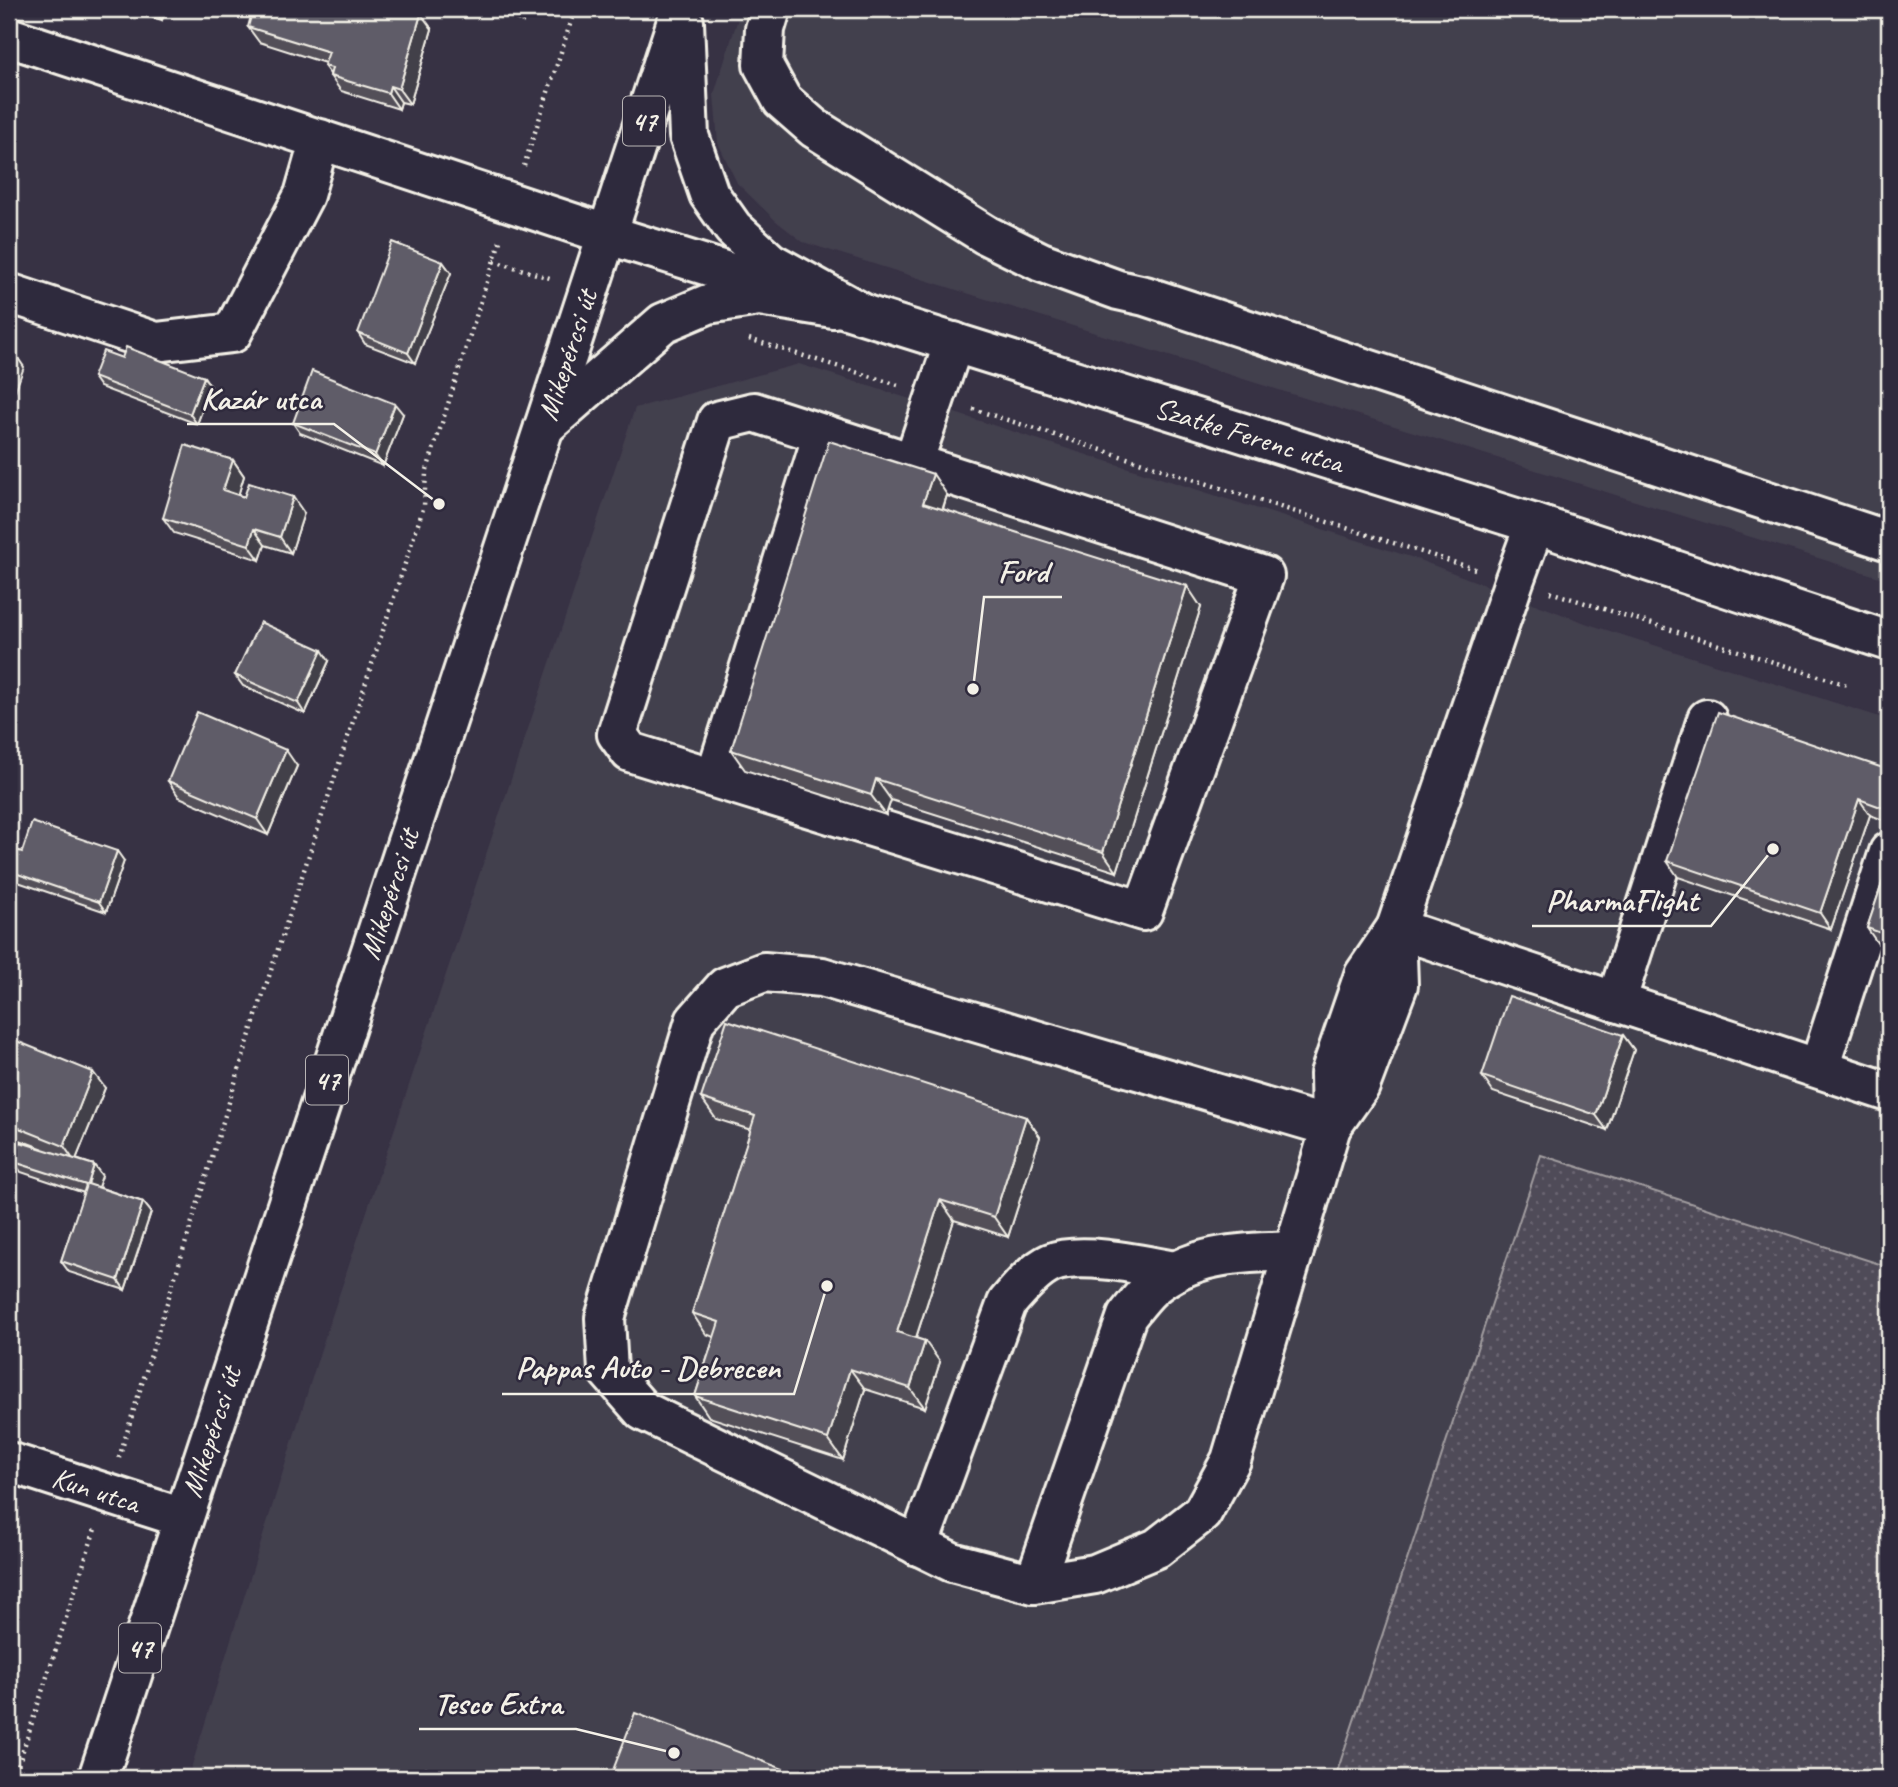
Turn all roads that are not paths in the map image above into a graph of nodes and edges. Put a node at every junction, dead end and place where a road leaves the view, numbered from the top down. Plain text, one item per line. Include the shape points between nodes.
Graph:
1 (682, 9) edge
2 (771, 9) edge
3 (9, 37) edge
4 (320, 139) junction
5 (607, 234) junction
6 (9, 293) edge
7 (862, 313) junction
8 (954, 342) junction
9 (544, 427) junction
10 (823, 434) junction
11 (913, 463) junction
12 (1535, 524) junction
13 (1889, 541) edge
14 (1889, 641) edge
15 (1707, 719) dead end
16 (715, 778) junction
17 (1889, 852) edge
18 (1396, 928) junction
19 (1616, 1002) junction
20 (1819, 1068) junction
21 (1889, 1092) edge
22 (1331, 1127) junction
23 (1294, 1251) junction
24 (1102, 1260) junction
25 (1174, 1271) junction
26 (1127, 1316) junction
27 (9, 1462) edge
28 (183, 1518) junction
29 (918, 1546) junction
30 (1034, 1584) junction
31 (97, 1778) edge

1 - 5 main road, Mikepércsi út / 47
1 - 7 main road via 689,136 709,194 733,228 770,262
2 - 13 main road via 763,65 782,100 814,128 986,235 1041,262
3 - 4 main road, Szatke Ferenc utca
4 - 5 main road, Szatke Ferenc utca
4 - 6 main road via 304,195 232,333 156,342
5 - 7 main road, Szatke Ferenc utca
5 - 9 main road, Mikepércsi út / 47
7 - 8 main road, Szatke Ferenc utca
7 - 9 main road via 759,296 708,304 663,323
8 - 11 main road
8 - 12 main road, Szatke Ferenc utca
9 - 28 main road, Mikepércsi út / 47
10 - 11 main road
10 - 16 main road
10 - 16 main road via 754,412 718,421 617,734 631,752
11 - 16 main road via 1264,576 1143,911
12 - 14 main road, Szatke Ferenc utca
12 - 18 main road
15 - 19 main road
17 - 20 main road
18 - 19 main road
18 - 22 main road via 1398,985 1360,1086
19 - 20 main road
20 - 21 main road
22 - 23 main road
22 - 29 main road via 822,977 764,972 724,987 695,1021 605,1318 608,1371 643,1411
23 - 25 main road via 1235,1253
23 - 30 main road via 1231,1460 1202,1513 1157,1548 1096,1574
24 - 25 main road
24 - 26 main road via 1121,1287
24 - 29 main road via 1051,1263 1007,1303
25 - 26 main road via 1150,1288
26 - 30 main road
27 - 28 main road, Kun utca
28 - 31 main road, Mikepércsi út / 47
29 - 30 main road via 952,1562

